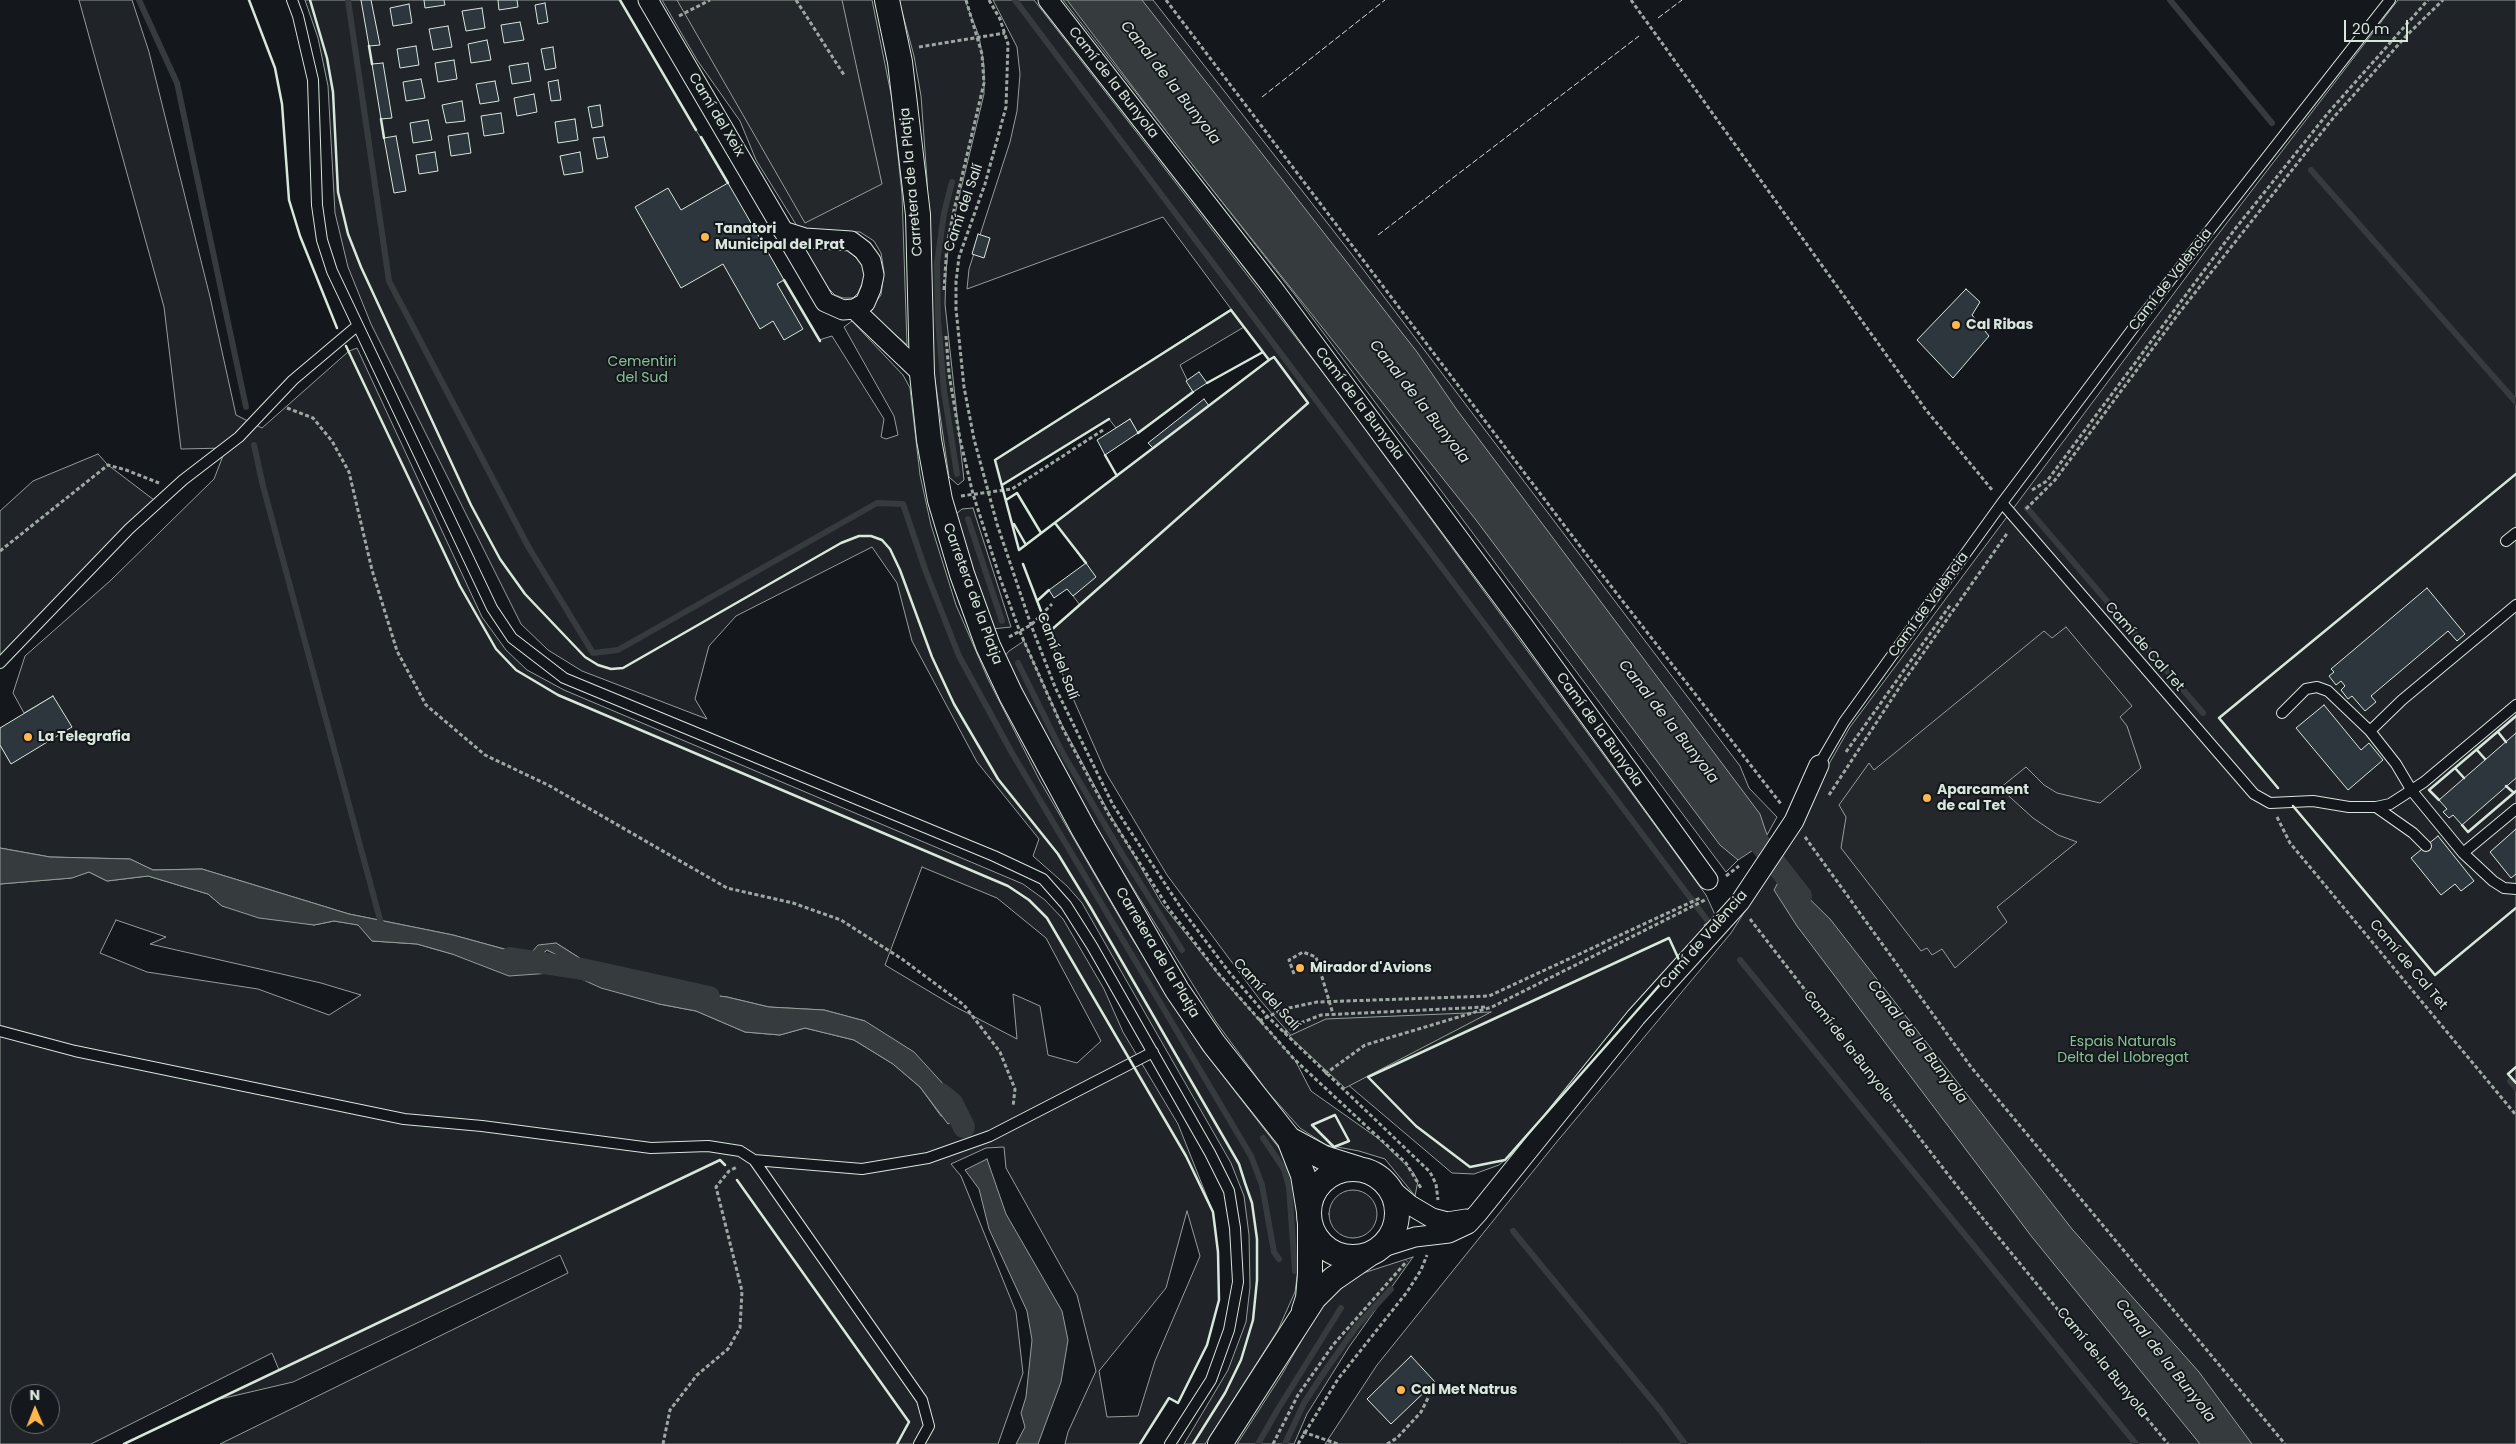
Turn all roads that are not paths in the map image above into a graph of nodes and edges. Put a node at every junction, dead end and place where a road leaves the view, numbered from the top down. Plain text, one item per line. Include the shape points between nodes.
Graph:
1 (292, 0) edge
2 (648, 0) edge
3 (887, 0) edge
4 (1048, 0) edge
5 (2390, 0) edge
6 (783, 231) junction
7 (854, 309) junction
8 (357, 326) junction
9 (922, 374) junction
10 (2002, 503) junction
11 (2516, 533) edge
12 (2506, 541) dead end
13 (2516, 605) edge
14 (0, 663) edge
15 (2516, 705) edge
16 (2282, 713) dead end
17 (2370, 730) junction
18 (1819, 765) joint
19 (2412, 791) junction
20 (2376, 808) junction
21 (2516, 808) edge
22 (2426, 846) dead end
23 (2463, 853) junction
24 (1710, 889) road end
25 (2516, 889) edge
26 (0, 1031) edge
27 (1153, 1052) junction
28 (1289, 1139) junction
29 (754, 1160) junction
30 (1362, 1170) junction
31 (1384, 1183) junction
32 (1478, 1213) junction
33 (1310, 1219) junction
34 (1374, 1251) junction
35 (1303, 1312) junction
36 (919, 1444) edge
37 (1170, 1444) edge
38 (1220, 1444) edge

1 - 8 lane via 312,80 315,173 322,240
2 - 6 street, Camí del Xeix
3 - 9 street, Carretera de la Platja via 900,62 918,215
4 - 24 street, Camí de la Bunyola via 1272,287 1523,625
5 - 10 lane, Camí de València via 2143,315
6 - 7 street, Camí del Xeix via 825,302 843,310
6 - 7 street via 805,238 851,241 862,250 871,261 874,275 872,289 864,303
7 - 9 street
8 - 14 lane via 293,380 240,437 173,489 129,529
8 - 27 lane via 492,608 512,638 564,678 1043,879 1066,905 1087,938
9 - 28 street, Carretera de la Platja via 929,440 953,547 988,646 1011,695 1176,990
10 - 18 lane, Camí de València via 1844,722
10 - 20 lane, Camí de Cal Tet via 2254,794 2270,803 2314,801
11 - 12 lane
13 - 17 lane
15 - 19 lane
16 - 17 lane via 2306,689 2317,688 2328,691
17 - 19 lane
18 - 32 street, Camí de València via 1800,829 1636,1018
19 - 20 lane
19 - 23 lane
20 - 22 lane
21 - 23 lane
23 - 25 lane via 2493,882 2504,888
26 - 29 lane via 75,1051 404,1119 651,1148 708,1146 740,1151
27 - 29 lane via 990,1136 928,1158 862,1169
27 - 37 lane via 1229,1191 1238,1273 1229,1330 1212,1380
28 - 30 street, Carretera de la Platja via 1324,1158
28 - 33 street, Carretera de la Platja via 1303,1175
29 - 36 lane via 922,1400 929,1426
30 - 31 street
30 - 33 street via 1336,1172 1326,1179 1311,1200
31 - 32 street via 1432,1218 1447,1222 1464,1220
31 - 34 street via 1392,1193 1397,1216 1388,1239
32 - 34 street, Camí de València via 1468,1224 1449,1232 1415,1237
33 - 34 street via 1316,1237 1334,1253 1358,1257
33 - 35 street, Carretera de la Platja via 1308,1290
34 - 35 street, Carretera de la Platja via 1332,1279
35 - 38 street, Carretera de la Platja

